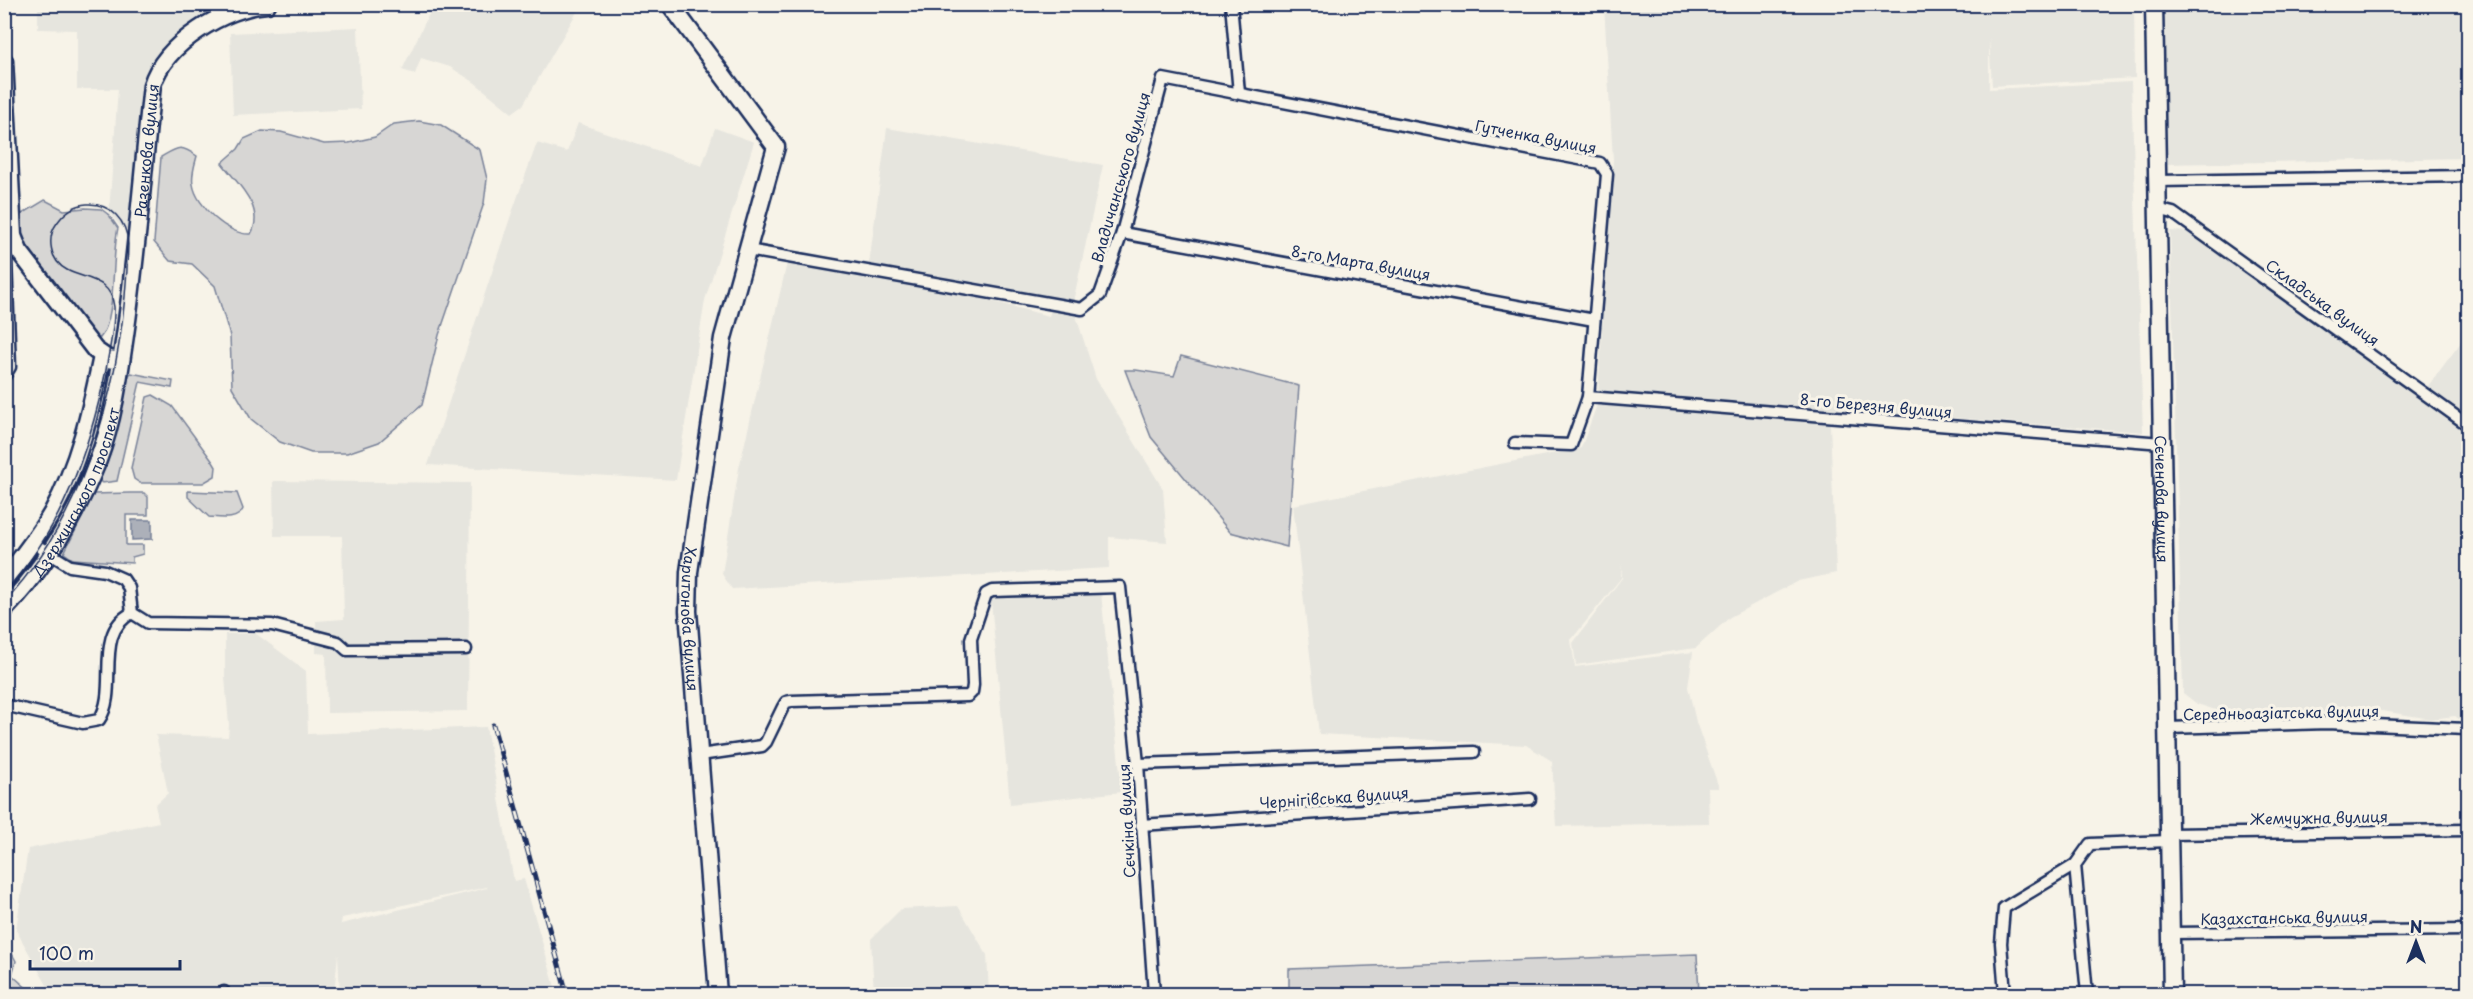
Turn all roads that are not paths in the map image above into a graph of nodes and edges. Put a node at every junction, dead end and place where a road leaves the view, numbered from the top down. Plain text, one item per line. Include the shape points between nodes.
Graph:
1 (267, 4) edge
2 (670, 4) edge
3 (1231, 4) edge
4 (2154, 4) edge
5 (4, 61) edge
6 (1163, 79) joint
7 (1239, 93) junction
8 (2469, 176) edge
9 (2157, 181) junction
10 (2157, 209) junction
11 (1122, 233) junction
12 (748, 250) junction
13 (10, 256) edge
14 (1594, 320) junction
15 (102, 356) junction
16 (121, 361) junction
17 (4, 377) edge
18 (1588, 398) junction
19 (2469, 425) edge
20 (1515, 443) dead end
21 (2162, 443) junction
22 (33, 543) junction
23 (50, 554) junction
24 (4, 580) edge
25 (4, 610) edge
26 (132, 613) junction
27 (466, 649) dead end
28 (4, 705) edge
29 (2168, 728) junction
30 (2466, 729) dead end
31 (1474, 752) dead end
32 (700, 755) junction
33 (1138, 764) junction
34 (1530, 799) dead end
35 (1141, 825) junction
36 (2469, 830) edge
37 (2169, 838) junction
38 (2075, 865) junction
39 (2469, 930) edge
40 (2171, 933) junction
41 (718, 994) edge
42 (1154, 994) edge
43 (2005, 994) edge
44 (2087, 994) edge
45 (2172, 994) edge

1 - 16 street, Разенкова вулиця via 237,11 192,35 168,55 155,76
2 - 12 street, Харитонова вулиця via 776,147
3 - 7 street
4 - 9 street, Сєченова вулиця
5 - 13 street
6 - 7 street, Гутченка вулиця
6 - 11 street, Владичанського вулиця
7 - 14 street, Гутченка вулиця via 1600,163 1607,174
8 - 9 street
9 - 10 street, Сєченова вулиця
10 - 19 street, Складська вулиця via 2173,213
10 - 21 street, Сєченова вулиця
11 - 12 street, Владичанського вулиця via 1100,295 1082,309
11 - 14 street, 8-го Марта вулиця
12 - 32 street, Харитонова вулиця via 723,338 689,572 688,610
13 - 15 street
13 - 17 street via 10,367
14 - 18 street, Гутченка вулиця
15 - 16 street
15 - 22 street, Дзержинського проспект via 79,451 53,511
16 - 23 street, Дзержинського проспект via 109,426 98,458
18 - 20 street, Гутченка вулиця via 1571,445
18 - 21 street, 8-го Березня вулиця
21 - 29 street, Сєченова вулиця
22 - 23 street
22 - 24 street, Дзержинського проспект
23 - 25 street, Дзержинського проспект
23 - 26 street via 70,566 105,571 123,579 129,588
26 - 27 street via 154,624 272,625 338,642 347,650
26 - 28 street via 111,637 105,701 99,720 83,723
29 - 30 street, Середньоазіатська вулиця via 2327,723
29 - 37 street, Сєченова вулиця
31 - 33 street
32 - 33 street, Сєчкіна вулиця via 762,746 786,702 968,696 973,685 971,639 986,594 1119,587
32 - 41 street, Харитонова вулиця
33 - 35 street, Сєчкіна вулиця
34 - 35 street, Чернігівська вулиця
35 - 42 street, Сєчкіна вулиця
36 - 37 street, Жемчужна вулиця
37 - 38 street, Жемчужна вулиця via 2090,844
37 - 40 street, Сєченова вулиця
38 - 43 street via 2004,908 2001,944
38 - 44 street
39 - 40 street, Казахстанська вулиця
40 - 45 street, Сєченова вулиця

